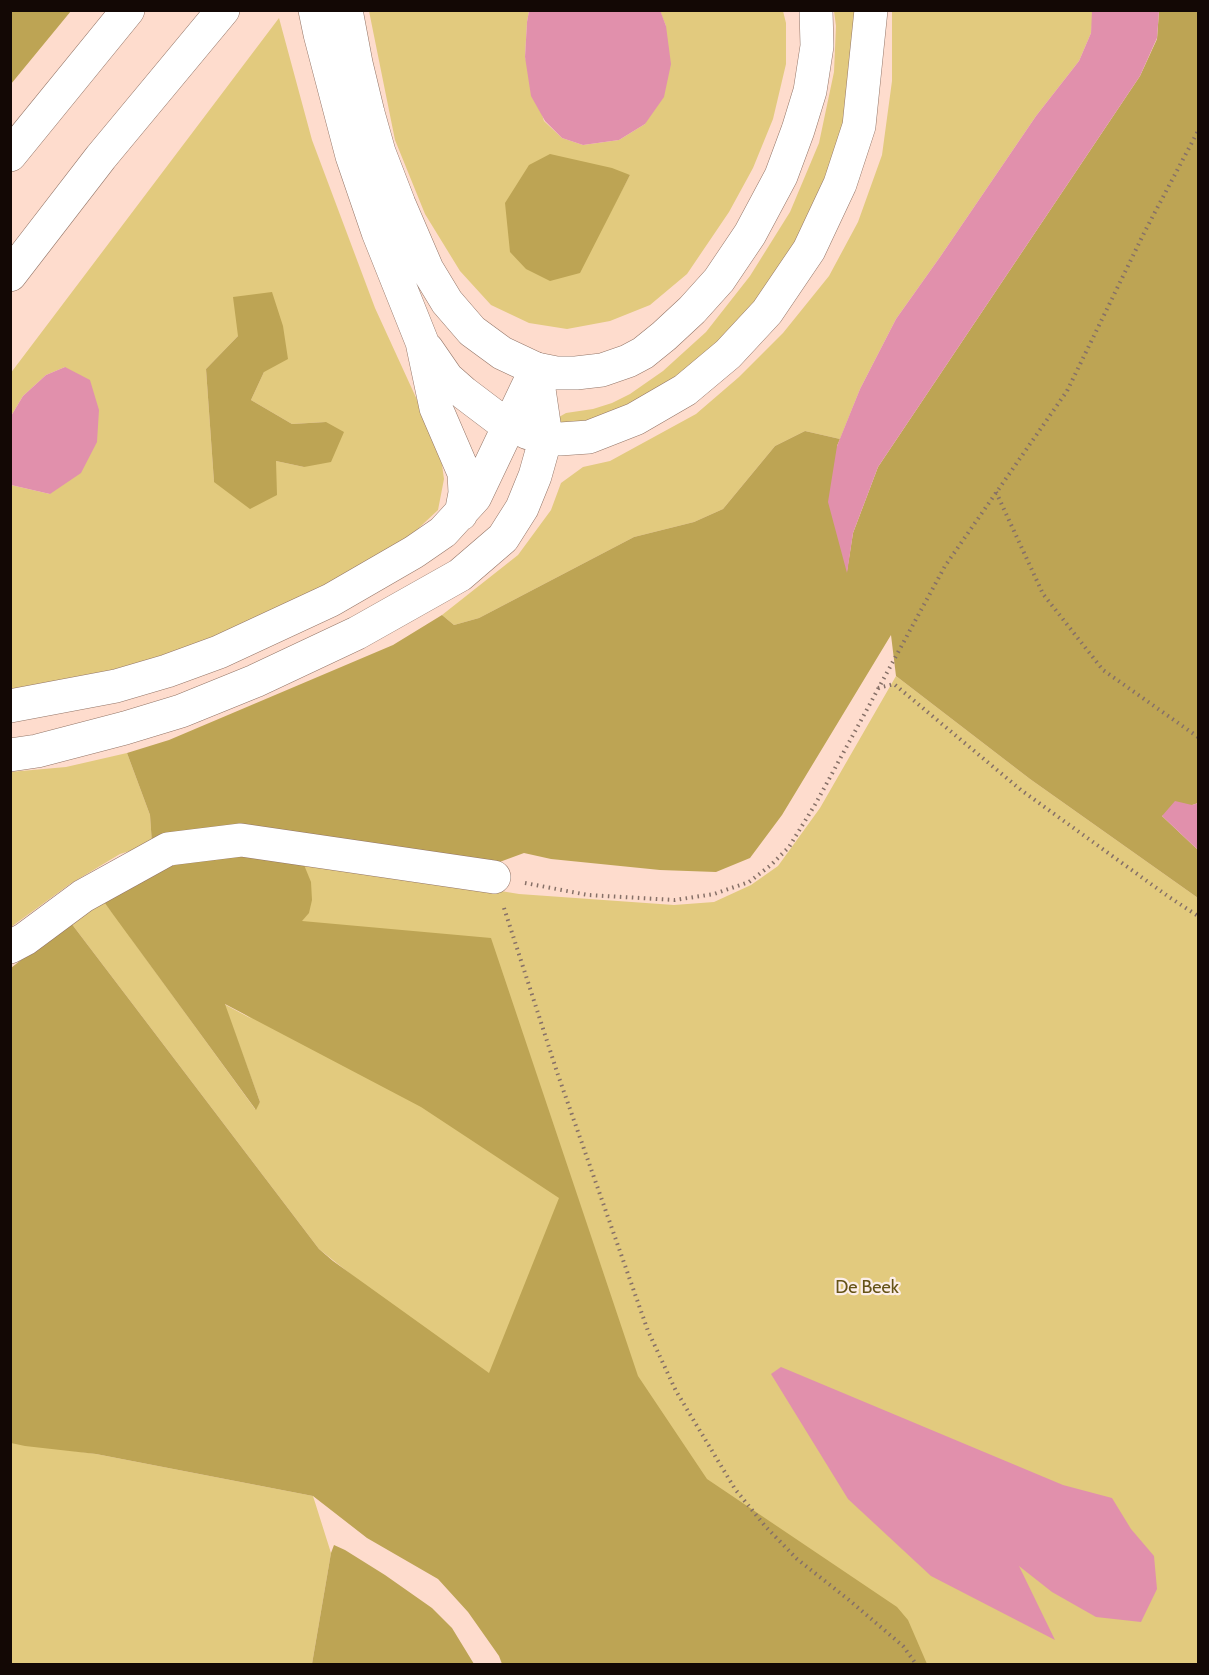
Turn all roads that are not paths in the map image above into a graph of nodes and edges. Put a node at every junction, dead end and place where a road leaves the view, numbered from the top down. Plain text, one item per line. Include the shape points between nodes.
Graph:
1 (128, 10) edge
2 (223, 10) edge
3 (315, 10) edge
4 (346, 10) edge
5 (816, 10) edge
6 (871, 10) edge
7 (344, 73) junction
8 (10, 155) edge
9 (10, 275) edge
10 (422, 342) junction
11 (536, 369) junction
12 (510, 424) junction
13 (546, 437) junction
14 (461, 514) junction
15 (10, 706) edge
16 (10, 755) edge
17 (494, 877) road end
18 (10, 947) edge

1 - 8 main road
2 - 9 main road
3 - 7 main road
4 - 7 main road
5 - 11 main road via 818,46 798,130 776,186 719,280 664,336 628,361 576,374
6 - 13 main road via 859,126 840,184 809,250 767,312 728,354 685,390 635,419 589,437
7 - 10 main road via 352,156
7 - 11 main road via 368,113 399,204 427,269 447,302 472,331
10 - 12 main road via 447,378 481,407
10 - 14 main road via 436,408 464,473
11 - 12 main road
11 - 13 main road
12 - 13 main road
12 - 14 main road via 479,489
13 - 16 main road via 522,508 503,538 460,575 357,633 255,681 125,728
14 - 15 main road via 443,532 405,558 323,604 219,652 116,686
17 - 18 main road via 241,840 168,849 82,896

